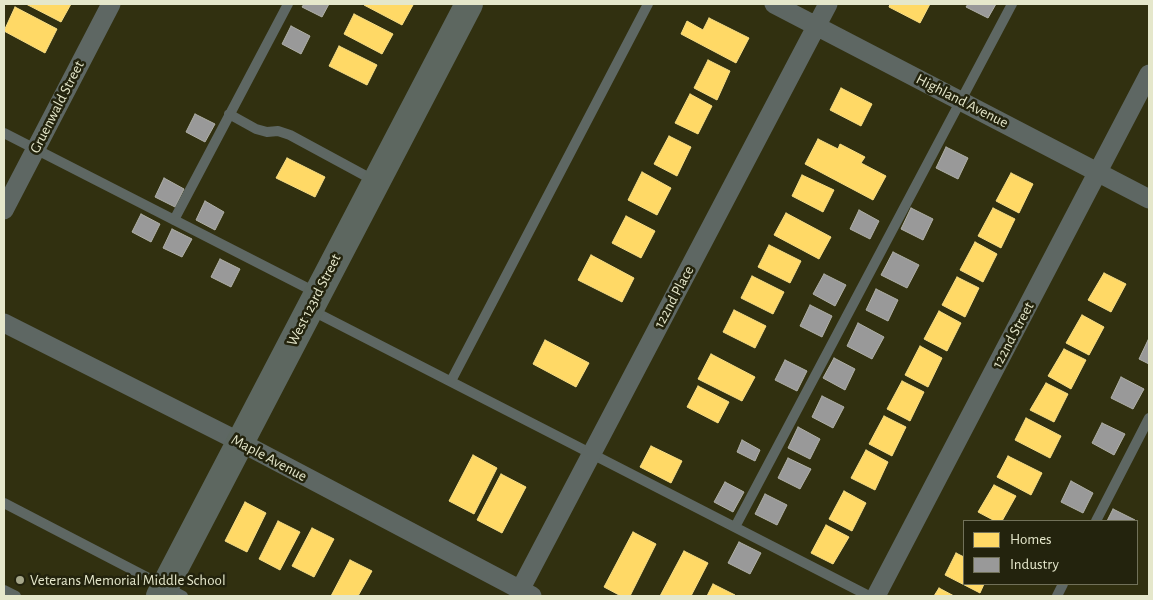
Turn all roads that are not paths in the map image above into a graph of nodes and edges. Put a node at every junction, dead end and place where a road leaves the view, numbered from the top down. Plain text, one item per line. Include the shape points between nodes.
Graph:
1 (111, 4) edge
2 (288, 4) edge
3 (469, 4) edge
4 (648, 4) edge
5 (774, 4) edge
6 (828, 4) edge
7 (1012, 4) edge
8 (817, 26) junction
9 (1149, 74) edge
10 (961, 101) junction
11 (229, 114) junction
12 (4, 133) edge
13 (35, 149) junction
14 (1098, 172) junction
15 (376, 182) junction
16 (1149, 199) edge
17 (4, 210) edge
18 (174, 220) junction
19 (314, 301) junction
20 (4, 323) edge
21 (451, 381) junction
22 (1149, 418) edge
23 (240, 442) junction
24 (591, 454) junction
25 (4, 503) edge
26 (1097, 520) edge
27 (735, 527) junction
28 (4, 590) edge
29 (169, 593) edge
30 (526, 593) edge
31 (16, 596) edge
32 (869, 596) edge
33 (876, 596) edge

1 - 13 street, Gruenwald Street
2 - 11 lane
3 - 15 street, West 123rd Street
4 - 21 lane
5 - 8 street, Highland Avenue
6 - 8 street, 122nd Place
7 - 10 lane
8 - 10 street, Highland Avenue
8 - 24 street, 122nd Place
9 - 14 street, 122nd Street
10 - 14 street, Highland Avenue
10 - 27 lane
11 - 15 lane via 256,129 290,135
11 - 18 lane
12 - 13 lane
13 - 17 street, Gruenwald Street
13 - 18 lane
14 - 16 street, Highland Avenue
14 - 33 street, 122nd Street
15 - 19 street, West 123rd Street
18 - 19 lane
19 - 21 lane
19 - 23 street, West 123rd Street
20 - 23 street, Maple Avenue
21 - 24 lane
22 - 26 lane
23 - 29 street, West 123rd Street
23 - 30 street, Maple Avenue
24 - 27 lane
24 - 30 street, 122nd Place
25 - 29 lane
27 - 32 lane
28 - 31 lane

